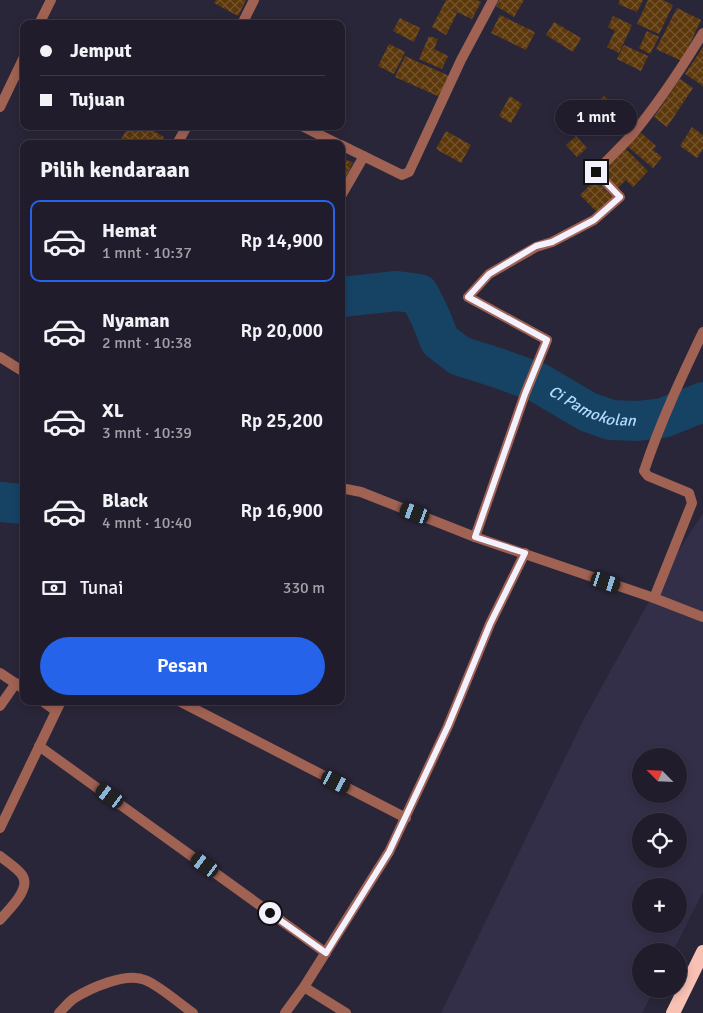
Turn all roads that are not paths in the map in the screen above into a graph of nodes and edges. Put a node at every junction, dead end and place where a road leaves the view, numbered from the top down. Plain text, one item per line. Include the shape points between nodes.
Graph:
1 (50, 0) edge
2 (254, 0) edge
3 (493, 0) edge
4 (41, 20) edge
5 (244, 20) edge
6 (703, 34) edge
7 (20, 64) edge
8 (1, 100) edge
9 (310, 130) edge
10 (330, 140) edge
11 (345, 147) edge
12 (364, 156) junction
13 (345, 189) edge
14 (703, 332) edge
15 (0, 357) edge
16 (20, 370) edge
17 (345, 489) edge
18 (475, 537) junction
19 (525, 553) junction
20 (654, 598) junction
21 (703, 617) edge
22 (0, 673) edge
23 (20, 686) edge
24 (187, 705) edge
25 (0, 706) edge
26 (58, 706) edge
27 (39, 746) junction
28 (406, 818) junction
29 (0, 828) edge
30 (0, 856) edge
31 (0, 920) edge
32 (703, 952) edge
33 (326, 953) junction
34 (304, 987) junction
35 (180, 1003) junction
36 (59, 1013) edge
37 (173, 1013) edge
38 (193, 1013) edge
39 (285, 1013) edge
40 (346, 1013) edge
41 (673, 1013) edge

1 - 4 street
2 - 5 street
3 - 12 street via 409,172 402,175
6 - 18 street via 652,109 596,172 620,197 594,220 552,242 536,246 489,274 468,297 547,340
7 - 8 street
9 - 10 street
11 - 12 street
12 - 13 street
14 - 20 street via 670,401 644,471 648,476 689,493 692,503
15 - 16 street
17 - 18 street via 361,492
18 - 19 street
19 - 20 street
19 - 28 street via 490,624
20 - 21 street
22 - 23 street
23 - 25 street
24 - 28 street
26 - 27 street
27 - 29 street
27 - 33 street
28 - 33 street via 389,852
30 - 31 street via 22,875 23,887 20,896
32 - 41 highway
33 - 34 street
34 - 39 street
34 - 40 street
35 - 36 street via 148,981 122,978 80,995
35 - 37 street
35 - 38 street

